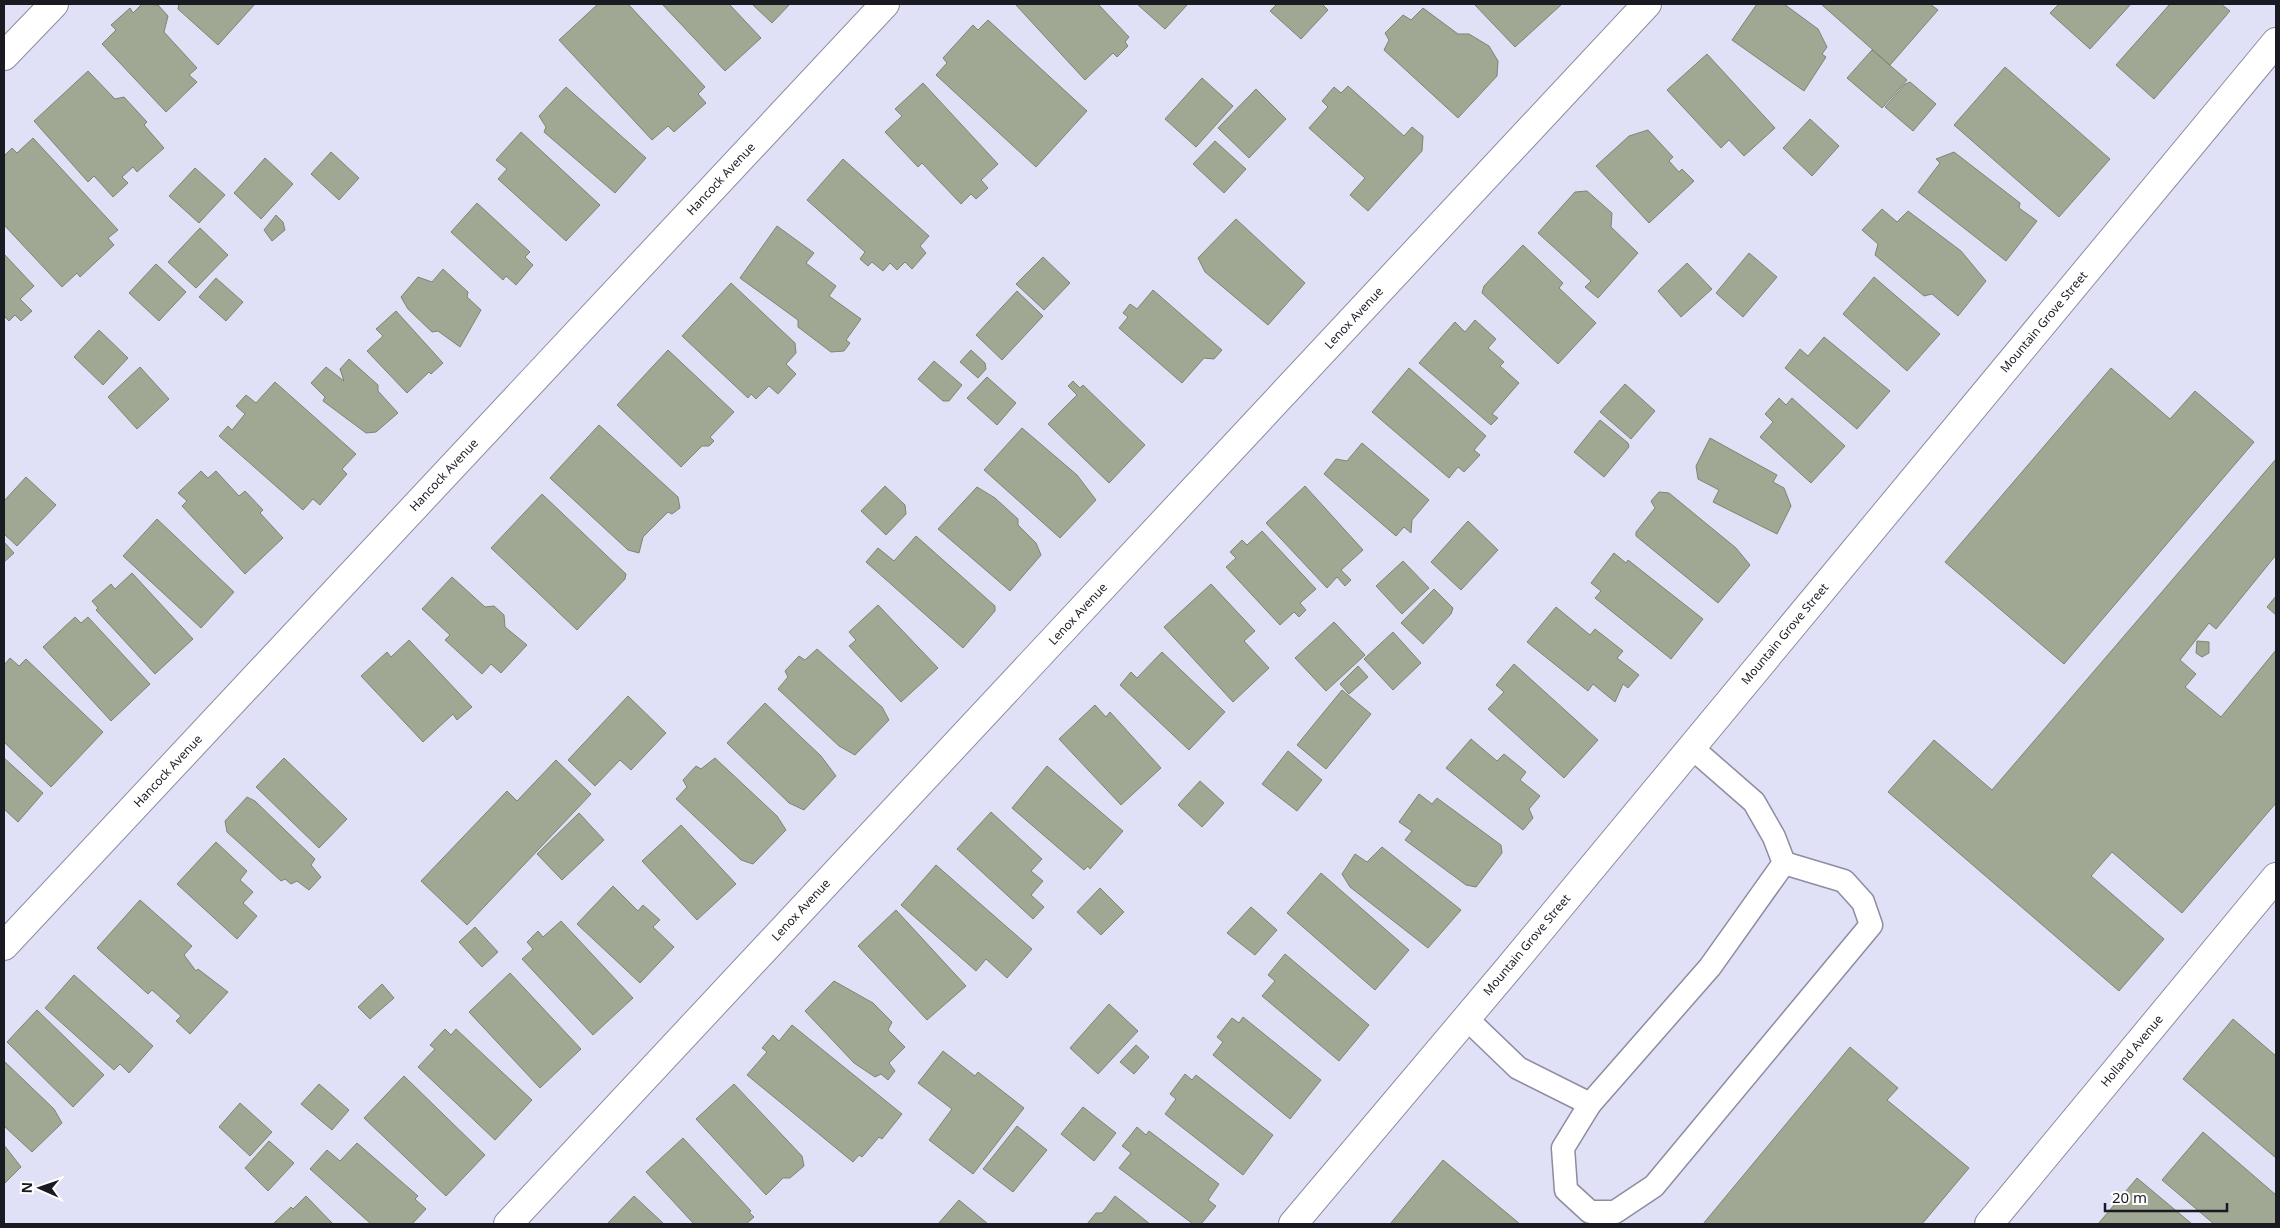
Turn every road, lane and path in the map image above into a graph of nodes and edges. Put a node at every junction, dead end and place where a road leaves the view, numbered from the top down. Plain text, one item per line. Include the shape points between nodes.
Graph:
1 (54, 4) edge
2 (885, 4) edge
3 (1648, 4) edge
4 (2276, 42) edge
5 (4, 56) edge
6 (1692, 747) junction
7 (1784, 863) junction
8 (2276, 877) edge
9 (4, 946) edge
10 (1466, 1018) junction
11 (1590, 1104) junction
12 (508, 1224) edge
13 (1293, 1224) edge
14 (1989, 1224) edge

1 - 5 street
2 - 9 street, Hancock Avenue
3 - 12 street, Lenox Avenue
4 - 6 street, Mountain Grove Street
6 - 7 lane via 1754,802 1774,837
6 - 10 street, Mountain Grove Street
7 - 11 lane via 1710,967
7 - 11 lane via 1844,881 1863,902 1871,925 1654,1186 1615,1212 1590,1212 1566,1190 1563,1148
8 - 14 street, Holland Avenue
10 - 11 lane via 1518,1068
10 - 13 street, Mountain Grove Street

